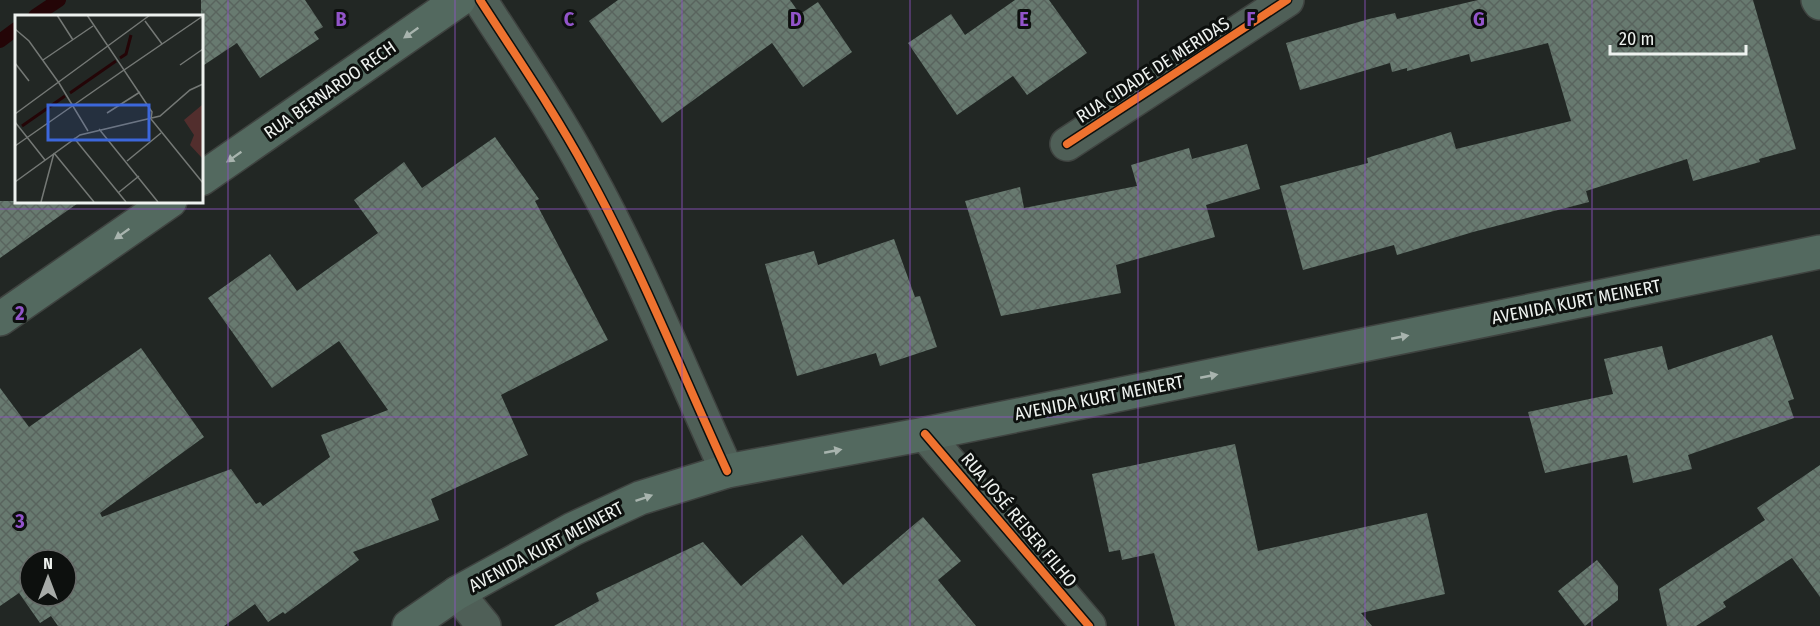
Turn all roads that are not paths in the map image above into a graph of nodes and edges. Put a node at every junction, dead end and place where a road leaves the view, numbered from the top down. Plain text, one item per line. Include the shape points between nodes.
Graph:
1 (459, 0) edge
2 (480, 0) edge
3 (1287, 0) edge
4 (1067, 144) dead end
5 (202, 178) edge
6 (169, 202) edge
7 (1820, 252) edge
8 (0, 319) edge
9 (926, 434) junction
10 (727, 471) junction
11 (457, 593) junction
12 (409, 626) edge
13 (484, 626) edge
14 (1089, 626) edge

1 -> 5 main road, RUA BERNARDO RECH
2 - 10 street via 586,169
3 - 4 street, RUA CIDADE DE MERIDAS
6 -> 8 main road
9 -> 7 main road, AVENIDA KURT MEINERT
10 -> 9 main road, AVENIDA KURT MEINERT
9 - 14 street, RUA JOSÉ REISER FILHO
11 -> 10 main road, AVENIDA KURT MEINERT via 582,524 640,498
11 - 12 main road, AVENIDA KURT MEINERT
11 - 13 street

